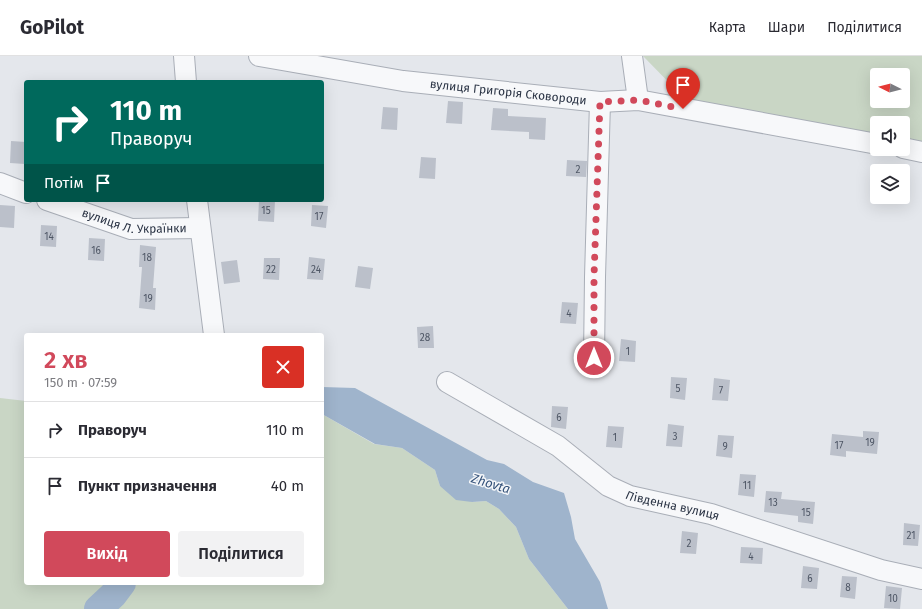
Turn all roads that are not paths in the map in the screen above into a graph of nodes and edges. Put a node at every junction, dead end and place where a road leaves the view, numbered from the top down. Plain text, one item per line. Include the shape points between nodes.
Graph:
1 (184, 56) edge
2 (259, 56) edge
3 (632, 56) edge
4 (186, 80) edge
5 (638, 100) junction
6 (600, 102) junction
7 (870, 143) edge
8 (910, 149) edge
9 (922, 152) edge
10 (0, 184) edge
11 (24, 192) edge
12 (53, 202) edge
13 (197, 202) edge
14 (200, 228) junction
15 (214, 333) edge
16 (594, 358) dead end
17 (447, 382) dead end
18 (922, 579) edge

1 - 4 street
2 - 6 street, вулиця Григорія Сковороди via 403,81
3 - 5 street
5 - 6 street, вулиця Григорія Сковороди
5 - 7 street, вулиця Григорія Сковороди
6 - 16 street
8 - 9 street
10 - 11 street
12 - 14 street, вулиця Л. Українки via 131,229
13 - 14 street
14 - 15 street
17 - 18 street, Південна вулиця via 558,446 608,486 630,496 711,514 881,570

